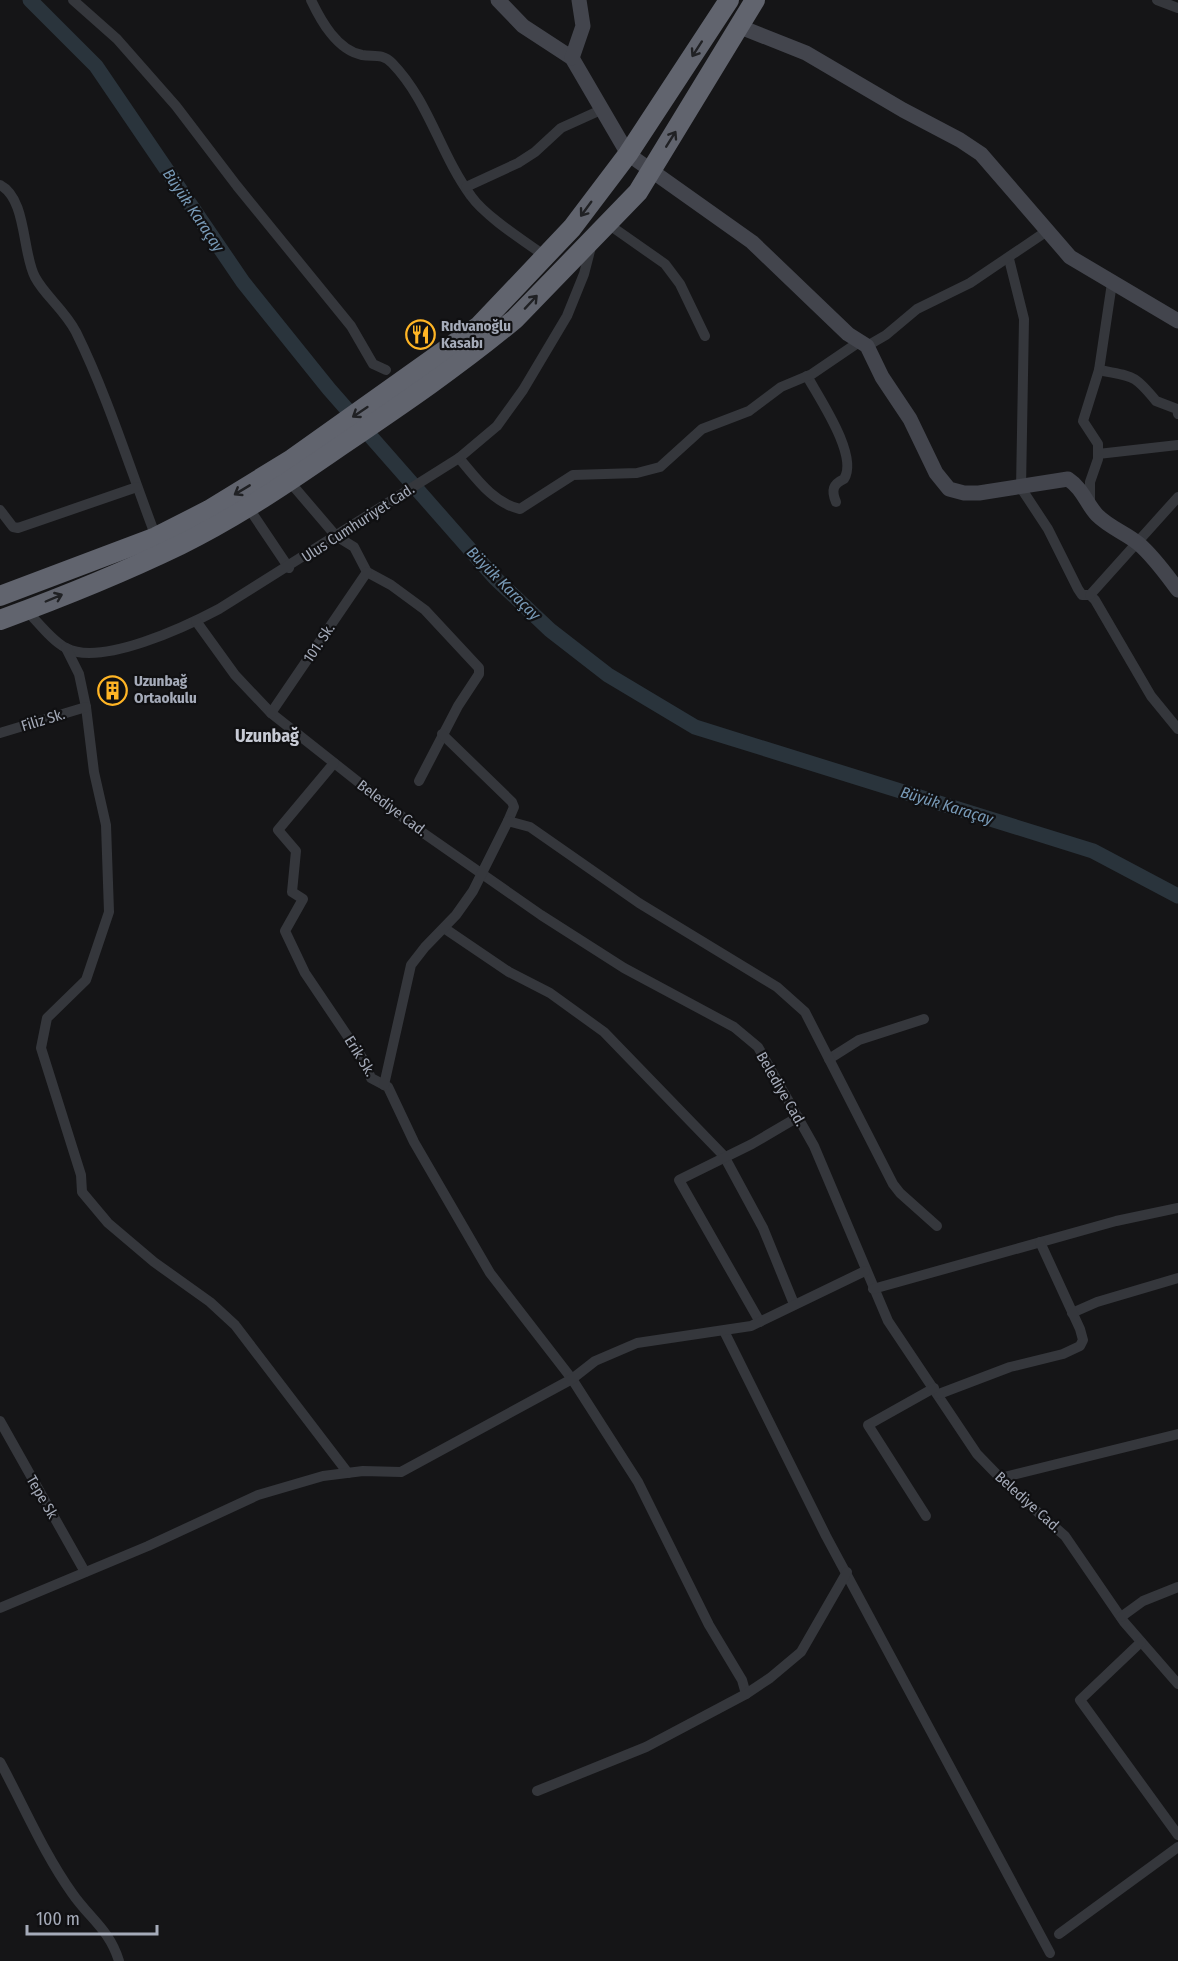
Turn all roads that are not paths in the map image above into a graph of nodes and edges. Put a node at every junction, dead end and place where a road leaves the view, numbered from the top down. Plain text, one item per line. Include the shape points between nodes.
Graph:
1 (74, 0) edge
2 (311, 0) edge
3 (498, 0) edge
4 (579, 0) edge
5 (729, 0) edge
6 (755, 0) edge
7 (1157, 0) edge
8 (1178, 8) edge
9 (738, 26) junction
10 (572, 58) junction
11 (603, 109) junction
12 (628, 154) junction
13 (651, 172) junction
14 (0, 185) edge
15 (465, 187) junction
16 (608, 224) junction
17 (1047, 231) junction
18 (593, 240) junction
19 (545, 256) junction
20 (1008, 259) junction
21 (1113, 284) junction
22 (1178, 321) edge
23 (705, 336) dead end
24 (863, 344) junction
25 (386, 370) dead end
26 (1099, 370) junction
27 (807, 376) junction
28 (414, 385) junction
29 (1178, 414) edge
30 (1178, 445) edge
31 (1098, 454) junction
32 (459, 458) junction
33 (300, 464) junction
34 (289, 481) junction
35 (137, 487) junction
36 (1021, 488) junction
37 (1178, 497) edge
38 (836, 501) dead end
39 (1090, 504) junction
40 (248, 507) junction
41 (0, 510) edge
42 (336, 536) junction
43 (156, 537) junction
44 (1137, 543) junction
45 (289, 568) junction
46 (367, 572) junction
47 (1178, 590) edge
48 (0, 596) edge
49 (1090, 596) junction
50 (26, 610) junction
51 (0, 620) edge
52 (196, 621) junction
53 (66, 648) junction
54 (86, 707) junction
55 (271, 713) junction
56 (1178, 729) edge
57 (0, 733) edge
58 (442, 734) junction
59 (334, 763) junction
60 (418, 781) dead end
61 (508, 820) junction
62 (482, 874) junction
63 (444, 927) junction
64 (924, 1019) dead end
65 (829, 1059) junction
66 (384, 1085) junction
67 (798, 1117) junction
68 (724, 1156) junction
69 (1178, 1208) edge
70 (937, 1226) dead end
71 (1040, 1242) junction
72 (865, 1272) junction
73 (1178, 1278) edge
74 (873, 1289) junction
75 (794, 1305) junction
76 (1072, 1313) junction
77 (760, 1322) junction
78 (724, 1331) junction
79 (572, 1378) junction
80 (936, 1391) junction
81 (0, 1421) edge
82 (1178, 1434) edge
83 (348, 1473) junction
84 (1000, 1478) junction
85 (926, 1516) dead end
86 (85, 1572) junction
87 (847, 1572) junction
88 (1178, 1587) edge
89 (0, 1608) edge
90 (1121, 1617) junction
91 (1141, 1642) junction
92 (1178, 1684) edge
93 (746, 1694) junction
94 (0, 1762) edge
95 (537, 1791) dead end
96 (1178, 1834) edge
97 (1178, 1847) edge
98 (1059, 1934) dead end
99 (1050, 1953) dead end
100 (119, 1961) edge

1 - 25 street via 117,39 169,98 351,326 373,364
2 - 15 street via 342,44 362,55 385,57 400,72 432,122
3 - 10 street via 523,26
4 - 10 street via 583,26
5 -> 12 highway
6 - 9 highway
7 - 8 street
13 -> 9 highway
9 - 17 street via 806,52 960,140 981,154
10 - 11 street
11 - 12 street
11 - 15 street via 561,128 518,163
12 - 13 street
12 -> 19 highway via 572,228
13 - 16 highway
13 - 24 street via 752,242
14 - 35 street via 7,189 18,211 35,277 65,313 84,350
15 - 19 street via 476,202
16 - 18 highway
16 - 23 street via 675,275
17 - 20 street
17 - 21 street via 1070,257
28 -> 18 highway via 514,319
18 - 32 street, Ulus Cumhuriyet Cad. via 567,316 523,390 497,426
19 - 28 highway via 479,326
20 - 24 street via 917,309 886,335
20 - 36 street via 1024,319
21 - 22 street
21 - 26 street
24 - 27 street
24 - 36 street via 910,419 936,473 949,489 964,494
26 - 29 street via 1136,379 1156,401 1171,405
26 - 31 street via 1083,421 1096,439
27 - 32 street via 781,387 749,411 702,429 660,467 573,475 520,509 483,487
27 - 38 street via 839,436 849,465 844,479 833,489
28 - 33 highway
30 - 31 street
31 - 39 street via 1091,476
32 - 42 street, Ulus Cumhuriyet Cad.
33 - 34 highway
33 -> 43 highway
34 - 40 highway
34 - 42 street
35 - 41 street via 18,528
35 - 43 street
36 - 39 street via 1068,479
36 - 49 street via 1048,529 1078,589 1082,595
37 - 44 street
39 - 44 street via 1110,527
40 - 45 street
50 -> 40 highway via 179,546
42 - 45 street, Ulus Cumhuriyet Cad.
42 - 46 street via 354,547
43 - 48 highway
44 - 47 street
44 - 49 street
45 - 52 street, Ulus Cumhuriyet Cad.
46 - 55 street, 101. Sk.
46 - 58 street via 425,610 479,668
49 - 56 street via 1150,696
50 - 51 highway
50 - 53 street
52 - 53 street, Ulus Cumhuriyet Cad. via 95,654
52 - 55 street, Belediye Cad. via 236,675
53 - 54 street via 79,674
54 - 57 street, Filiz Sk.
54 - 83 street via 106,825 109,912 86,980 47,1018 41,1048 81,1175 82,1192 108,1223 235,1325
55 - 59 street, Belediye Cad.
58 - 60 street
58 - 61 street via 512,802 514,807
59 - 62 street, Belediye Cad.
59 - 66 street, Erik Sk. via 278,830 296,851 292,892 303,899 285,931 305,973 363,1059 371,1078
61 - 62 street
61 - 65 street via 530,828 639,903 777,987 805,1012
62 - 63 street
62 - 67 street, Belediye Cad. via 624,968 734,1027 758,1047
63 - 66 street via 411,965
63 - 68 street via 604,1032
64 - 65 street via 859,1040
65 - 70 street via 893,1184
66 - 79 street, Erik Sk. via 490,1273
67 - 68 street
67 - 72 street, Belediye Cad. via 828,1178
68 - 75 street via 763,1228
68 - 77 street via 679,1180
69 - 71 street
71 - 74 street
71 - 76 street
72 - 74 street, Belediye Cad.
72 - 75 street
73 - 76 street
74 - 80 street, Belediye Cad. via 888,1320
75 - 77 street
76 - 80 street via 1083,1340 1074,1351
77 - 78 street
78 - 79 street via 637,1342 595,1361
78 - 87 street
79 - 83 street via 401,1472
79 - 93 street, Erik Sk. via 638,1482
80 - 84 street, Belediye Cad. via 977,1454
80 - 85 street via 868,1425
81 - 86 street, Tepe Sk
82 - 84 street
83 - 86 street via 323,1476 258,1495
84 - 90 street, Belediye Cad. via 1065,1536
86 - 89 street
87 - 93 street via 801,1652
87 - 99 street
88 - 90 street via 1143,1601
90 - 91 street, Belediye Cad.
91 - 92 street, Belediye Cad.
91 - 96 street via 1080,1700
93 - 95 street via 646,1747
94 - 100 street via 35,1833 73,1894 112,1940
97 - 98 street

